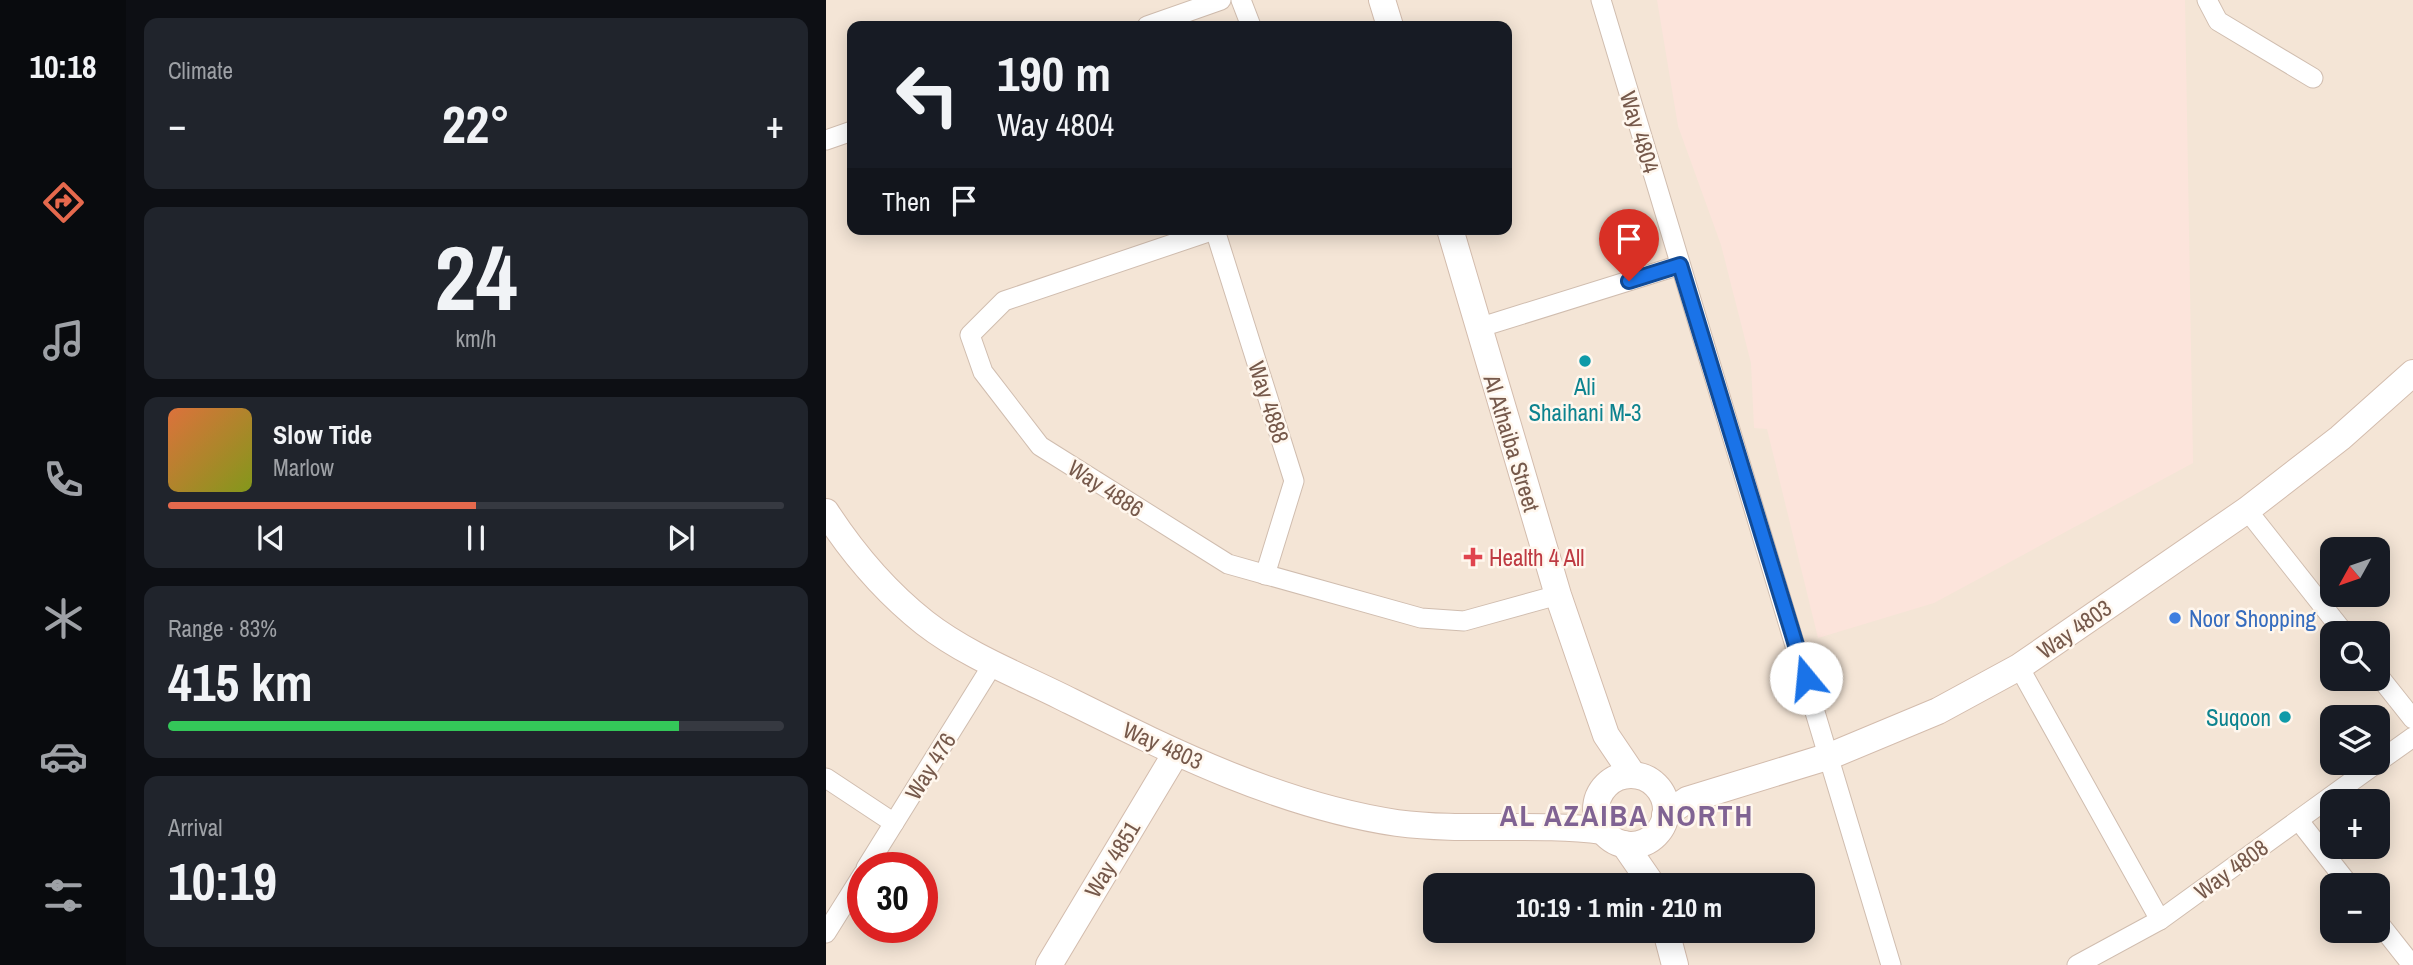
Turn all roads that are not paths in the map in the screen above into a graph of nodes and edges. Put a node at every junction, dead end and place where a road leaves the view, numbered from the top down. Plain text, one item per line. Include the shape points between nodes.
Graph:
1 (1221, 0) edge
2 (1241, 0) edge
3 (1382, 0) edge
4 (1601, 0) edge
5 (2207, 0) edge
6 (1161, 21) edge
7 (1249, 21) edge
8 (1388, 21) edge
9 (2313, 78) dead end
10 (847, 133) edge
11 (826, 140) edge
12 (1201, 235) edge
13 (1218, 235) edge
14 (1452, 235) edge
15 (1680, 265) junction
16 (1478, 328) junction
17 (2413, 373) edge
18 (2247, 510) junction
19 (826, 512) edge
20 (1265, 575) junction
21 (1558, 595) junction
22 (2335, 621) edge
23 (993, 664) junction
24 (2019, 667) junction
25 (2390, 690) edge
26 (2413, 719) edge
27 (1606, 735) junction
28 (2413, 737) edge
29 (1176, 753) junction
30 (2390, 754) edge
31 (1830, 756) junction
32 (1633, 775) junction
33 (2362, 775) edge
34 (826, 778) edge
35 (1672, 803) junction
36 (2299, 821) junction
37 (1615, 822) junction
38 (894, 823) junction
39 (876, 852) edge
40 (1646, 873) edge
41 (2340, 873) edge
42 (847, 900) edge
43 (2160, 920) junction
44 (826, 933) edge
45 (2390, 937) edge
46 (1669, 943) edge
47 (1049, 965) edge
48 (1675, 965) edge
49 (1891, 965) edge
50 (2077, 965) edge
51 (2412, 965) edge

1 - 6 street
2 - 7 street
3 - 8 street
4 - 15 street, Way 4804
5 - 9 street via 2218,21
10 - 11 street
12 - 20 street, Way 4886 via 1004,301 970,335 983,372 1040,446 1228,564
13 - 20 street, Way 4888 via 1294,481
14 - 16 street, Al Athaiba Street
15 - 16 street
15 - 31 street, Way 4804
16 - 21 street, Al Athaiba Street
17 - 18 street, Way 4803 via 2340,438
18 - 22 street
18 - 24 street, Way 4803
19 - 23 street, Way 4803 via 872,571 925,623
20 - 21 street, Way 4886 via 1432,618 1464,621
21 - 27 street, Al Athaiba Street
23 - 29 street, Way 4803
23 - 38 street, Way 476
24 - 31 street, Way 4803 via 1938,711
24 - 43 street
25 - 26 street
27 - 32 street, Al Athaiba Street
27 - 37 street, Al Athaiba Street
28 - 30 street, Way 4808
29 - 37 street, Way 4803 via 1303,803 1396,822 1454,828
29 - 47 street, Way 4851
31 - 35 street, Way 4803
31 - 49 street, Way 4804
32 - 35 street via 1650,781
32 - 37 street via 1617,778
33 - 36 street, Way 4808
34 - 38 street
35 - 37 street via 1662,825
36 - 41 street
36 - 43 street, Way 4808
37 - 40 street
38 - 39 street, Way 476
42 - 44 street
43 - 50 street, Way 4808
45 - 51 street
46 - 48 street

